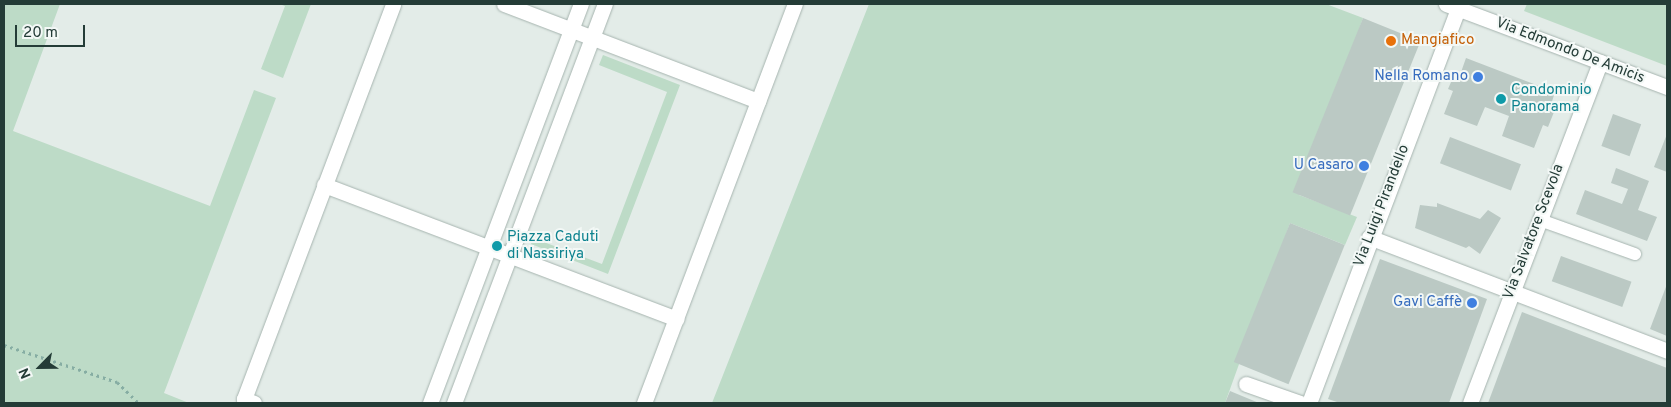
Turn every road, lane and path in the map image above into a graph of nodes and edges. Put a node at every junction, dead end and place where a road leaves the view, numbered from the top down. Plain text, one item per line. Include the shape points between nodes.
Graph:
1 (393, 4) edge
2 (504, 4) edge
3 (581, 4) edge
4 (605, 4) edge
5 (795, 4) edge
6 (1452, 6) edge
7 (571, 29) junction
8 (592, 38) junction
9 (1600, 62) junction
10 (1667, 87) edge
11 (758, 101) junction
12 (324, 185) junction
13 (1540, 220) junction
14 (1369, 238) junction
15 (488, 248) junction
16 (1635, 254) dead end
17 (510, 256) junction
18 (1511, 292) junction
19 (676, 319) junction
20 (4, 345) edge
21 (1667, 351) edge
22 (1246, 384) dead end
23 (139, 403) edge
24 (254, 403) edge
25 (430, 403) edge
26 (454, 403) edge
27 (644, 403) edge
28 (1300, 403) edge
29 (1309, 403) edge
30 (1470, 403) edge

1 - 12 street
2 - 7 street
3 - 7 street
4 - 8 street
5 - 11 street
6 - 9 street, Via Edmondo De Amicis
6 - 14 street, Via Luigi Pirandello
7 - 8 street
7 - 15 street
8 - 11 street
8 - 17 street
9 - 10 street, Via Edmondo De Amicis
9 - 13 street, Via Salvatore Scevola
11 - 19 street
12 - 15 street
12 - 24 street via 244,400
13 - 16 lane
13 - 18 street, Via Salvatore Scevola
14 - 18 street
14 - 29 street, Via Luigi Pirandello
15 - 17 street
15 - 25 street
17 - 19 street
17 - 26 street
18 - 21 street
18 - 30 street, Via Salvatore Scevola
19 - 27 street
20 - 23 path via 117,382
22 - 28 street

